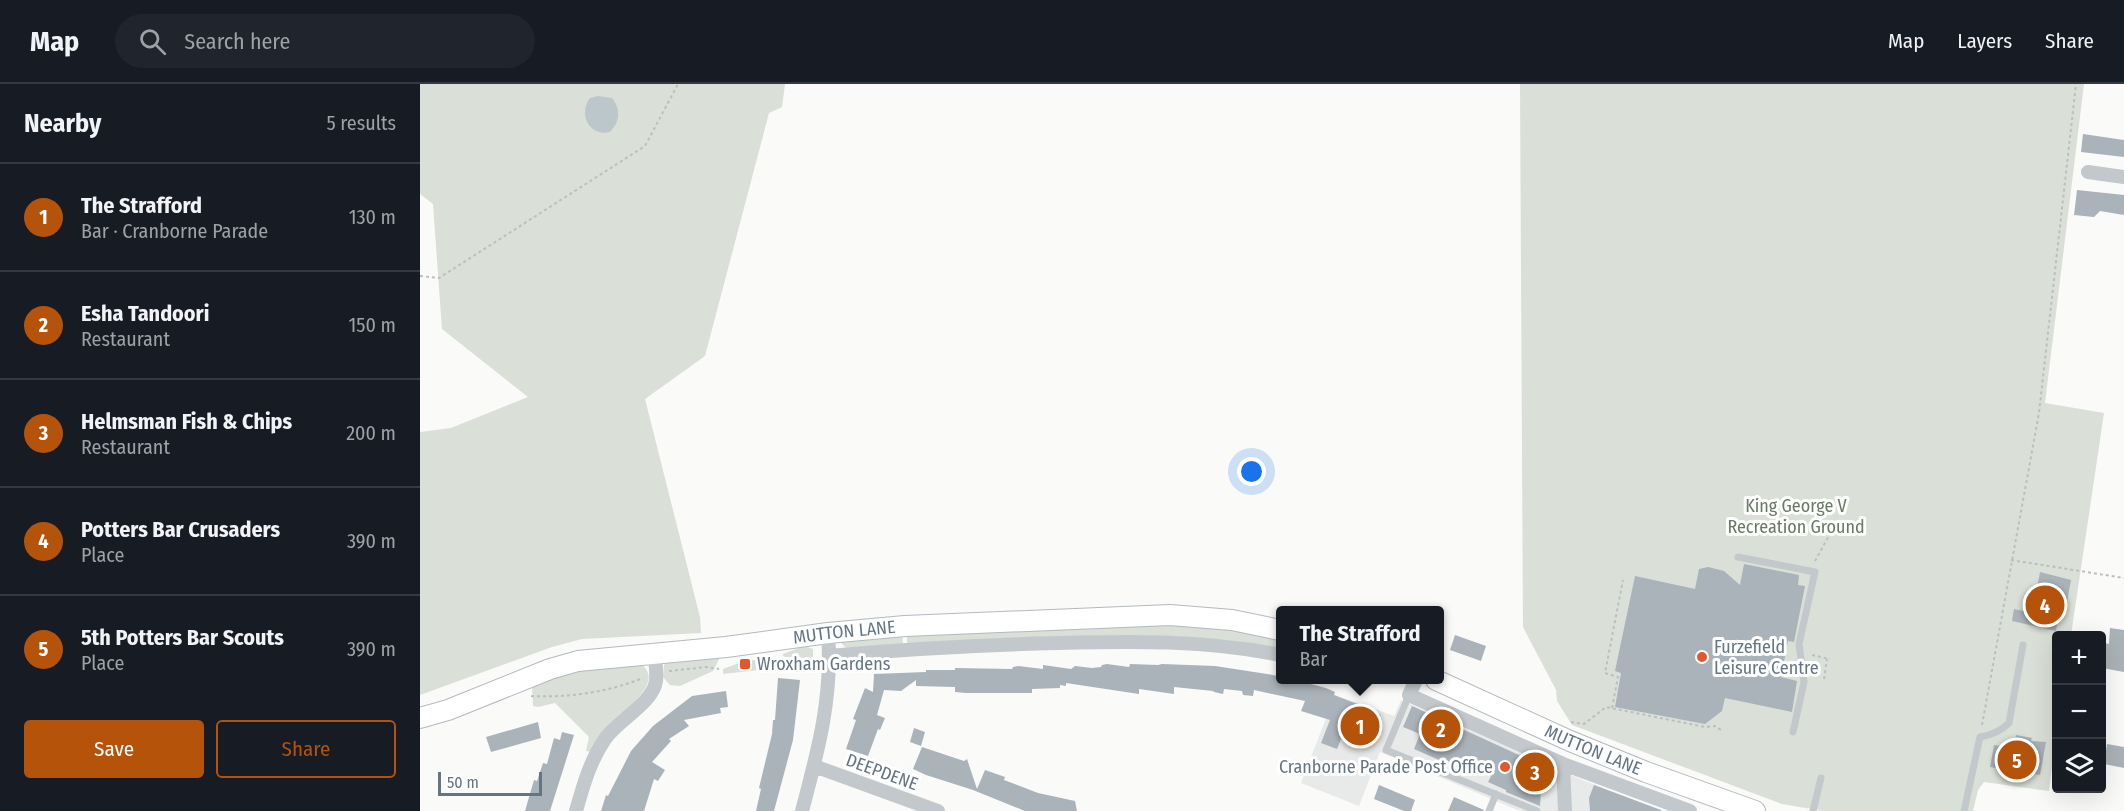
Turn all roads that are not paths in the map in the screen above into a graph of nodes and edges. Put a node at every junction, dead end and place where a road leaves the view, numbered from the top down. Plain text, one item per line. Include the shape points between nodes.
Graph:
1 (2088, 172) dead end
2 (2124, 177) edge
3 (1738, 557) dead end
4 (1276, 629) edge
5 (828, 633) junction
6 (2023, 645) dead end
7 (1276, 654) edge
8 (829, 656) junction
9 (655, 663) junction
10 (1414, 684) edge
11 (1444, 684) edge
12 (1409, 695) junction
13 (420, 718) edge
14 (1793, 732) dead end
15 (1563, 764) junction
16 (814, 766) junction
17 (1821, 778) dead end
18 (1496, 794) junction
19 (1965, 809) edge
20 (576, 811) edge
21 (802, 811) edge
22 (938, 811) edge
23 (1489, 811) edge
24 (1537, 811) edge
25 (1565, 811) edge
26 (1690, 811) edge
27 (1755, 811) edge
28 (1813, 811) edge

1 - 2 street
3 - 14 lane via 1815,572 1799,644 1804,682
4 - 5 main road, MUTTON LANE via 1204,616 1170,615 915,625
5 - 8 street
5 - 9 main road, MUTTON LANE via 726,646
6 - 19 lane via 2009,723 1980,737
7 - 8 street, MUTTON LANE via 1215,644 1128,641 966,646
8 - 16 street via 827,708
9 - 13 main road, MUTTON LANE via 606,658 569,664
9 - 20 street via 656,682 651,694 610,732 597,752
10 - 12 street
11 - 27 main road, MUTTON LANE via 1561,738
12 - 15 street
12 - 18 lane via 1386,750
15 - 25 street
15 - 26 street
16 - 21 street
16 - 22 street, DEEPDENE
17 - 28 lane
18 - 23 lane
18 - 24 lane

